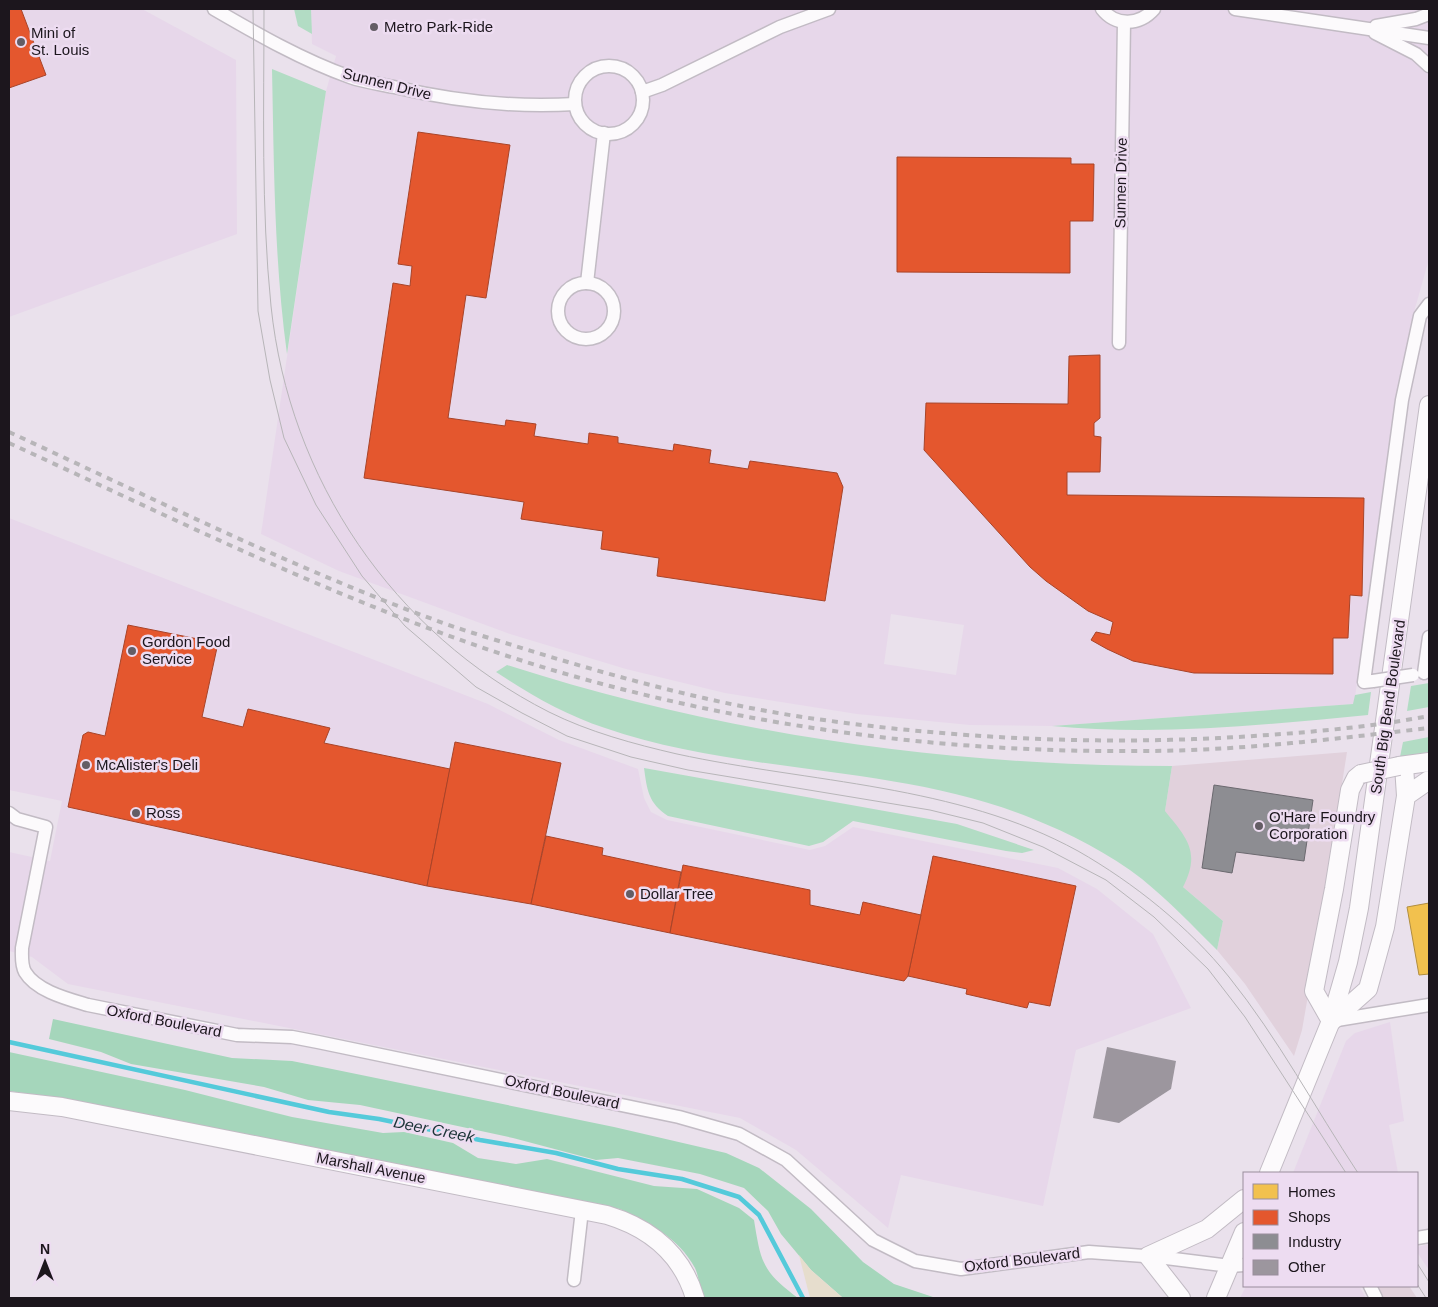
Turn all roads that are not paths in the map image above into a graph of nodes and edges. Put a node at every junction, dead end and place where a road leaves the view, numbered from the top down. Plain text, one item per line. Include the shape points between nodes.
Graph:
1 (214, 9) edge
2 (829, 9) edge
3 (1102, 9) edge
4 (1154, 9) edge
5 (1235, 9) edge
6 (1429, 14) edge
7 (1124, 22) junction
8 (1366, 28) junction
9 (1429, 38) edge
10 (1429, 66) edge
11 (642, 92) junction
12 (575, 104) junction
13 (604, 133) junction
14 (587, 283) junction
15 (1429, 304) edge
16 (1119, 343) dead end
17 (1429, 405) edge
18 (1429, 637) edge
19 (1422, 673) edge
20 (1429, 762) edge
21 (1402, 766) junction
22 (1429, 780) edge
23 (1406, 796) junction
24 (11, 817) edge
25 (1429, 1005) edge
26 (1331, 1021) junction
27 (9, 1101) edge
28 (1268, 1172) edge
29 (1243, 1200) edge
30 (582, 1210) junction
31 (1243, 1237) edge
32 (1148, 1256) junction
33 (1237, 1266) edge
34 (574, 1280) dead end
35 (695, 1298) edge
36 (1181, 1298) edge
37 (1216, 1298) edge

1 - 12 street, Sunnen Drive via 264,38 351,77 466,101 532,106
2 - 11 street via 780,28
3 - 7 street
4 - 7 street via 1144,18
5 - 8 street
6 - 8 street
7 - 16 street, Sunnen Drive
8 - 9 street
8 - 10 street via 1416,54
11 - 12 street via 628,72 606,66 585,76 577,89
11 - 13 street via 642,108 634,123 620,131
12 - 13 street via 583,121
13 - 14 street
14 - 14 street via 578,284 563,294 558,312 564,329 580,338 598,336 611,323 613,314 613,305 604,290
15 - 19 street, bridge via 1420,316 1402,400 1368,682
17 - 26 street, South Big Bend Boulevard via 1360,908
18 - 19 street
20 - 21 street
21 - 23 street
21 - 26 street, bridge via 1361,774 1350,790 1314,991
22 - 23 street
23 - 26 street via 1385,927 1368,989
24 - 32 street, Oxford Boulevard via 46,827 22,948 24,971 32,981 65,998 237,1035 292,1037 318,1042 670,1115 739,1134 786,1160 873,1240 916,1260 962,1269 1089,1252
25 - 26 street
26 - 28 street, South Big Bend Boulevard
27 - 30 street, Marshall Avenue via 62,1107
29 - 32 street via 1207,1229
30 - 34 street
30 - 35 street, Marshall Avenue via 626,1221 656,1238 681,1265
31 - 33 street
32 - 33 street, Oxford Boulevard
32 - 36 street
33 - 37 street

